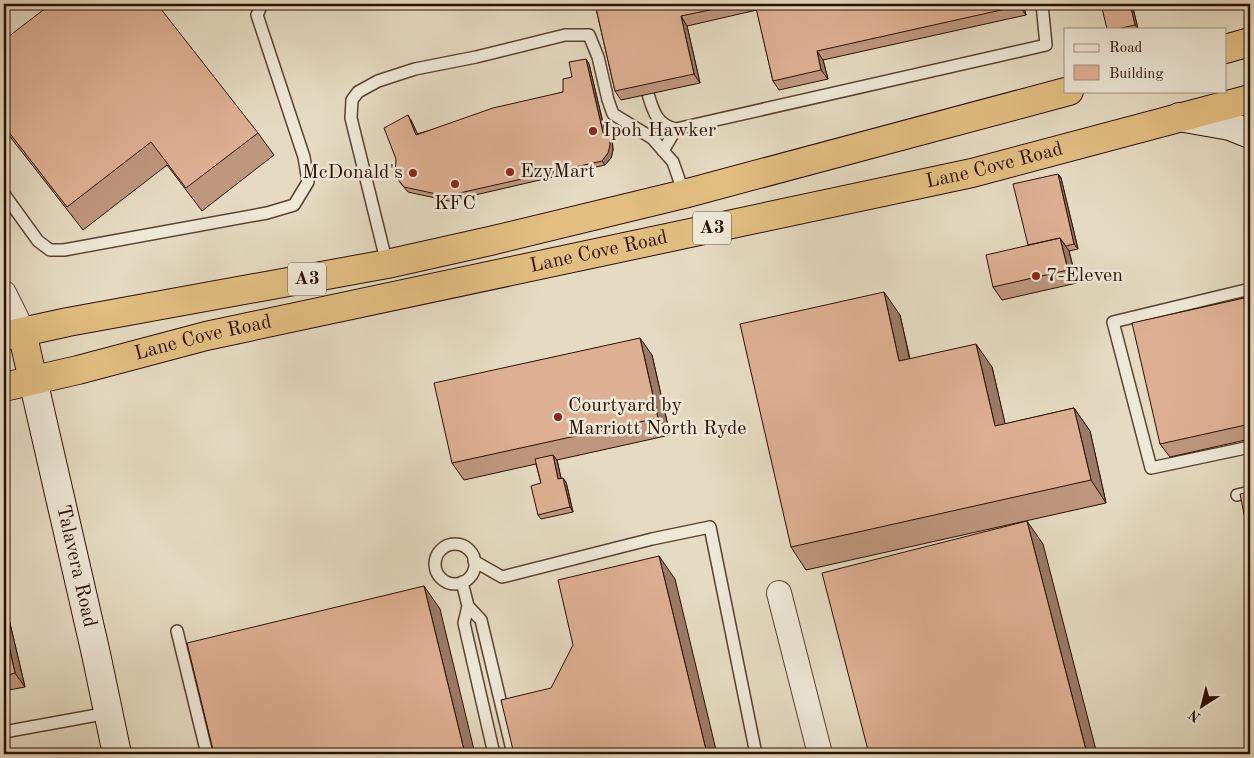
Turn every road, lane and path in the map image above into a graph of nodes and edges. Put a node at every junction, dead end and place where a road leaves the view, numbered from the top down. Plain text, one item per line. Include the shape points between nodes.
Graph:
1 (262, 4) edge
2 (1042, 4) edge
3 (1250, 42) edge
4 (1226, 49) edge
5 (1065, 92) edge
6 (648, 94) edge
7 (1250, 99) edge
8 (1179, 117) junction
9 (676, 129) junction
10 (1250, 134) edge
11 (663, 151) junction
12 (4, 194) edge
13 (684, 194) junction
14 (387, 264) junction
15 (1250, 289) edge
16 (4, 294) edge
17 (13, 334) edge
18 (32, 380) junction
19 (4, 387) edge
20 (1250, 447) edge
21 (1250, 492) edge
22 (1237, 495) dead end
23 (474, 561) junction
24 (462, 582) junction
25 (779, 593) dead end
26 (468, 606) junction
27 (177, 630) dead end
28 (108, 713) junction
29 (4, 732) edge
30 (117, 754) edge
31 (207, 754) edge
32 (494, 754) edge
33 (513, 754) edge
34 (756, 754) edge
35 (820, 754) edge

1 - 12 lane via 257,15 304,156 308,182 294,205 267,213 50,250 38,241
2 - 9 lane via 1046,44
3 - 4 highway
5 - 13 highway, Lane Cove Road / A3
6 - 9 lane via 653,112 661,123
7 - 8 highway, Lane Cove Road / A3
8 - 10 main road via 1230,126
8 - 18 highway, Lane Cove Road / A3 via 972,173 206,336
9 - 11 lane
11 - 13 lane via 673,162
11 - 14 lane via 652,138 613,114 589,35 565,35 415,69 378,81 358,92 352,100 351,118
13 - 14 highway, Lane Cove Road / A3
14 - 17 highway, Lane Cove Road / A3
15 - 20 lane via 1113,322 1151,468
16 - 17 street via 16,317
17 - 18 highway
18 - 19 highway, Lane Cove Road / A3
18 - 28 main road, Talavera Road
21 - 22 lane
23 - 24 lane via 473,572
23 - 24 lane via 468,550 456,544 444,547 439,553 435,564 440,577 451,584
23 - 34 lane via 502,577 710,527
24 - 26 lane
25 - 35 street
26 - 32 lane via 464,623
26 - 33 lane via 481,620
27 - 31 lane
28 - 29 lane
28 - 30 main road, Talavera Road

